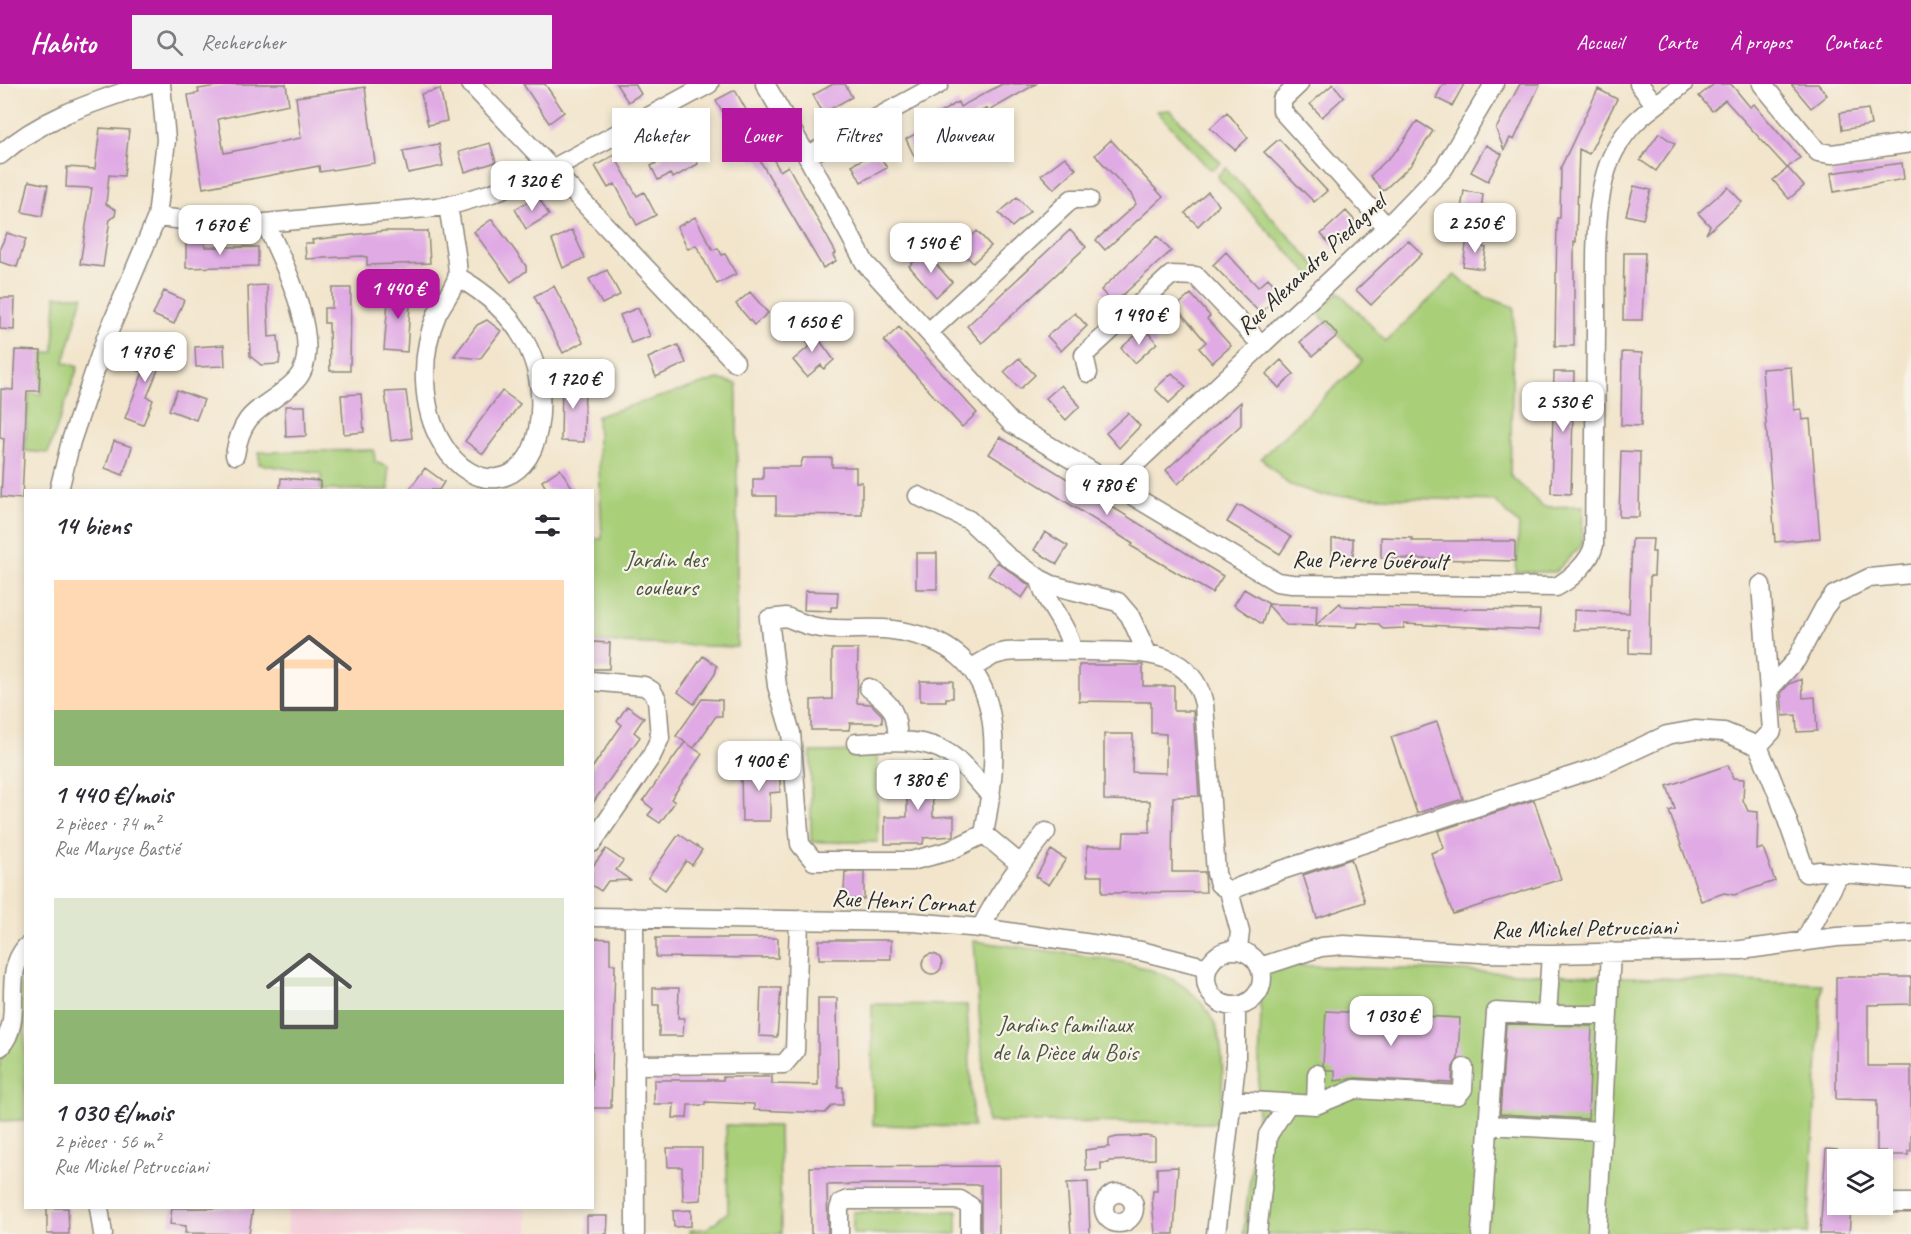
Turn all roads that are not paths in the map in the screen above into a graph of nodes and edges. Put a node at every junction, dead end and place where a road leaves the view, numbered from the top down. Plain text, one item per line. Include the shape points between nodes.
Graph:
1 (148, 84) edge
2 (161, 84) edge
3 (471, 84) edge
4 (709, 84) edge
5 (765, 84) edge
6 (939, 84) edge
7 (1299, 84) edge
8 (1494, 84) edge
9 (1639, 84) edge
10 (1683, 84) edge
11 (1762, 84) edge
12 (1654, 103) junction
13 (1911, 142) edge
14 (0, 155) edge
15 (807, 156) junction
16 (552, 169) junction
17 (1089, 199) dead end
18 (448, 206) junction
19 (157, 217) junction
20 (265, 223) junction
21 (1387, 227) junction
22 (458, 277) junction
23 (929, 332) junction
24 (1261, 344) junction
25 (735, 362) dead end
26 (1088, 374) dead end
27 (235, 455) dead end
28 (1113, 485) junction
29 (59, 489) edge
30 (918, 496) dead end
31 (1911, 574) edge
32 (1040, 579) junction
33 (1761, 585) dead end
34 (1072, 651) junction
35 (1147, 653) junction
36 (972, 668) junction
37 (594, 681) edge
38 (869, 688) dead end
39 (1770, 688) junction
40 (898, 741) junction
41 (856, 743) dead end
42 (1758, 746) junction
43 (991, 796) junction
44 (1046, 832) dead end
45 (984, 834) junction
46 (594, 840) edge
47 (1020, 864) junction
48 (1840, 873) junction
49 (1911, 879) edge
50 (1229, 891) junction
51 (594, 917) edge
52 (634, 917) junction
53 (799, 920) junction
54 (981, 928) junction
55 (1911, 933) edge
56 (1804, 942) junction
57 (1238, 948) junction
58 (24, 950) edge
59 (1611, 952) junction
60 (1551, 954) junction
61 (1260, 967) junction
62 (1208, 968) junction
63 (1236, 1007) junction
64 (1547, 1015) junction
65 (1608, 1015) junction
66 (0, 1047) edge
67 (634, 1065) junction
68 (1464, 1068) dead end
69 (1317, 1074) dead end
70 (1232, 1100) junction
71 (1288, 1104) junction
72 (1316, 1105) junction
73 (1488, 1125) junction
74 (1602, 1131) junction
75 (1893, 1203) dead end
76 (1911, 1203) edge
77 (99, 1209) edge
78 (103, 1234) edge
79 (635, 1234) edge
80 (839, 1234) edge
81 (970, 1234) edge
82 (1216, 1234) edge
83 (1257, 1234) edge
84 (1480, 1234) edge
85 (1597, 1234) edge

1 - 14 street via 87,104 39,126
2 - 19 street via 166,140
3 - 16 street
4 - 16 street
5 - 15 street, Rue Pierre Guéroult
6 - 15 street
7 - 21 street via 1282,100 1282,111
8 - 21 street, Rue Alexandre Piedagnel via 1444,168
9 - 12 street
10 - 12 street, Rue Pierre Guéroult
11 - 13 street via 1818,152 1832,154
12 - 28 street, Rue Pierre Guéroult via 1615,149 1602,188 1594,545 1592,555 1564,583 1556,587 1277,582
15 - 23 street, Rue Pierre Guéroult via 865,263
16 - 18 street
16 - 25 street
17 - 23 street via 1072,199
18 - 20 street
18 - 22 street
19 - 20 street via 221,224
19 - 29 street via 106,338
20 - 27 street via 286,267 303,322 304,365 298,378 246,419
21 - 24 street, Rue Alexandre Piedagnel
22 - 22 street via 429,335 428,403 433,426 456,463 483,479 499,478 527,462 536,443 537,378 527,345 508,315 496,302
23 - 28 street, Rue Pierre Guéroult via 1011,423
24 - 26 street via 1196,276 1171,275 1084,355
24 - 28 street, Rue Alexandre Piedagnel
30 - 32 street via 969,520 1008,557
31 - 39 street via 1869,578 1834,595 1796,660
32 - 34 street via 1071,640
32 - 35 street via 1118,602 1130,616
33 - 39 street
34 - 35 street
34 - 36 street via 1006,652
35 - 50 street via 1184,669 1202,696 1216,873 1219,884
36 - 43 street via 994,723
36 - 45 street via 943,645 892,629 812,627 786,617 769,619 777,686 790,733 800,844 814,861 911,861 949,851
37 - 46 street via 644,686 652,691 657,699 660,738
38 - 40 street via 896,712
39 - 42 street via 1772,731
40 - 41 street
40 - 43 street via 935,746 947,752
42 - 48 street via 1806,873
42 - 50 street via 1724,732 1695,730 1668,735 1596,768 1279,871
43 - 45 street
44 - 47 street
45 - 47 street
47 - 54 street
48 - 49 street
48 - 56 street
50 - 57 street via 1240,932
51 - 52 street, Rue Henri Cornat
52 - 53 street, Rue Henri Cornat
52 - 67 street
53 - 54 street, Rue Henri Cornat via 913,921
53 - 67 street via 792,1059 784,1064
54 - 62 street, Rue Henri Cornat via 1156,953
55 - 56 street, Rue Michel Petrucciani
56 - 59 street, Rue Michel Petrucciani via 1741,950
57 - 61 street via 1251,955
57 - 62 street via 1224,951
58 - 66 street via 14,967 11,1027
59 - 60 street, Rue Michel Petrucciani
59 - 65 street
60 - 61 street, Rue Michel Petrucciani via 1344,945 1321,947
60 - 64 street
61 - 63 street via 1263,983 1258,995 1247,1006
62 - 63 street via 1206,981 1211,995
63 - 70 street
64 - 65 street
64 - 73 street via 1496,1012
65 - 74 street
67 - 79 street
68 - 72 street via 1463,1089 1458,1095 1355,1089
69 - 72 street
70 - 71 street
70 - 82 street
71 - 72 street
71 - 83 street via 1268,1135
73 - 74 street
73 - 84 street
74 - 85 street
75 - 76 street
77 - 78 street
80 - 81 street via 839,1209 848,1200 960,1200 970,1206

